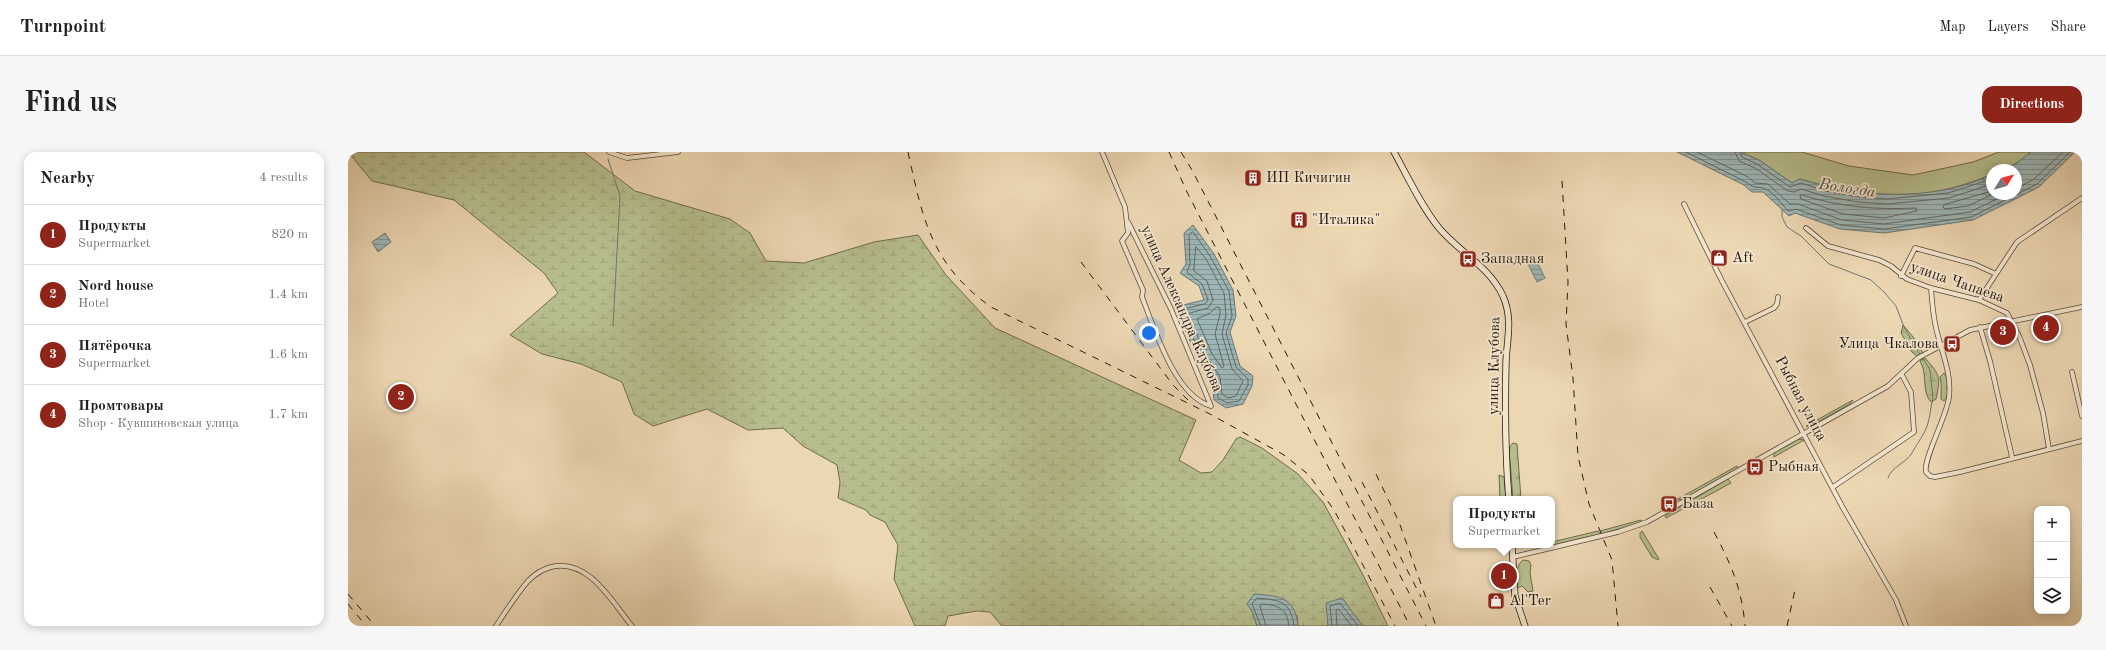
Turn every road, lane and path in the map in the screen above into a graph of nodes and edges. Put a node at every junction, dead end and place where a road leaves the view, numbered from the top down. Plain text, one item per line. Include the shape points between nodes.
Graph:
1 (609, 152) edge
2 (678, 152) edge
3 (1102, 152) edge
4 (1394, 152) edge
5 (2082, 198) edge
6 (1684, 204) dead end
7 (1128, 222) junction
8 (1806, 228) dead end
9 (1996, 274) junction
10 (1901, 276) junction
11 (1931, 288) junction
12 (1778, 297) dead end
13 (1978, 300) junction
14 (2082, 307) edge
15 (2011, 321) junction
16 (1745, 322) junction
17 (1980, 327) junction
18 (1941, 345) junction
19 (2072, 372) dead end
20 (1902, 375) junction
21 (2082, 416) edge
22 (1804, 433) junction
23 (2082, 441) edge
24 (2049, 448) junction
25 (2012, 457) junction
26 (1833, 487) junction
27 (1509, 496) edge
28 (1512, 548) edge
29 (1513, 557) junction
30 (496, 626) edge
31 (632, 626) edge
32 (1525, 626) edge
33 (1906, 626) edge

1 - 2 street via 628,158
3 - 7 street, улица Александра Клубова via 1125,207
4 - 27 main road, улица Клубова via 1433,220 1486,270 1506,305 1510,325 1506,362 1505,441
5 - 9 street via 2017,242
6 - 16 street, Рыбная улица
7 - 7 street, улица Александра Клубова via 1128,233 1122,241 1173,372 1201,404 1211,406 1171,309
8 - 10 street, улица Чапаева via 1823,242 1878,260 1891,266
9 - 10 street via 1974,264 1915,248
9 - 13 street
10 - 11 street, улица Чапаева
11 - 13 street, улица Чапаева
11 - 18 street via 1936,329
12 - 16 street via 1774,308
13 - 15 street, улица Чапаева via 2007,313
14 - 15 street
15 - 17 street
15 - 24 street, улица Чапаева via 2030,365
16 - 22 street, Рыбная улица
17 - 18 street
17 - 25 street
18 - 20 street via 1918,358
18 - 25 street via 1949,396 1926,472 1930,476 1960,472
19 - 21 street
20 - 22 street via 1888,386
20 - 26 street via 1911,392 1914,432
22 - 26 street, Рыбная улица
22 - 29 street via 1640,526
23 - 24 street
24 - 25 street
26 - 33 street, Рыбная улица via 1896,600
28 - 29 main road
29 - 32 main road via 1515,596
30 - 31 street via 528,581 546,568 555,566 571,566 590,575

